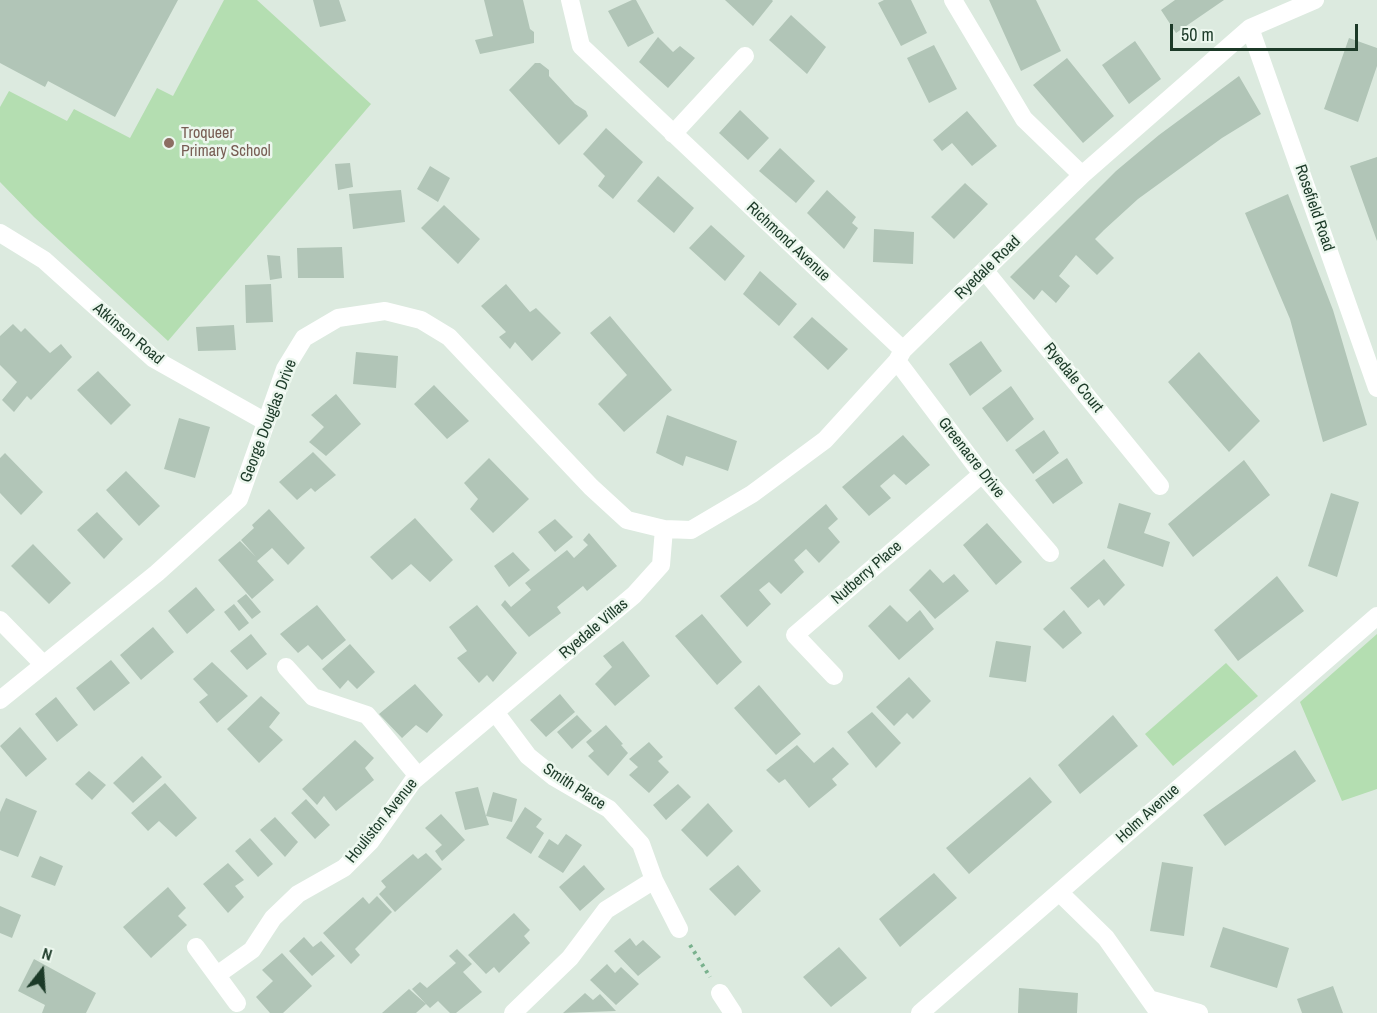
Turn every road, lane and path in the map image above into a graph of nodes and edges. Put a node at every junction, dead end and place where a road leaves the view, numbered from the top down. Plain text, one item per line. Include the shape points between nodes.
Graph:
1 (570, 0) edge
2 (953, 0) edge
3 (1315, 0) edge
4 (1250, 28) junction
5 (745, 56) dead end
6 (673, 135) junction
7 (1082, 175) junction
8 (0, 233) edge
9 (985, 271) junction
10 (900, 356) junction
11 (1377, 388) edge
12 (266, 422) junction
13 (981, 474) junction
14 (1160, 486) dead end
15 (664, 529) junction
16 (1050, 553) dead end
17 (1377, 616) edge
18 (0, 620) edge
19 (43, 664) junction
20 (286, 667) dead end
21 (834, 676) dead end
22 (0, 700) edge
23 (495, 712) junction
24 (418, 776) junction
25 (654, 880) junction
26 (1060, 893) junction
27 (679, 929) joint
28 (196, 947) dead end
29 (217, 975) junction
30 (720, 993) joint
31 (237, 1003) dead end
32 (1156, 1007) edge
33 (513, 1013) edge
34 (734, 1013) edge
35 (920, 1013) edge
36 (1198, 1013) edge

1 - 6 street, Richmond Avenue via 581,46
2 - 7 street via 1024,119
3 - 4 street, Ryedale Road
4 - 7 street, Ryedale Road
4 - 11 street, Rosefield Road
5 - 6 street
6 - 10 street, Richmond Avenue
7 - 9 street, Ryedale Road
8 - 12 street, Atkinson Road via 44,260 154,359
9 - 10 street, Ryedale Road
9 - 14 street, Ryedale Court
10 - 13 street, Greenacre Drive
10 - 15 street, Ryedale Road via 825,440 752,494 691,530
12 - 15 street, George Douglas Drive via 285,369 304,338 338,318 385,311 420,320 449,337 627,520
12 - 19 street, George Douglas Drive via 239,500 157,573
13 - 16 street, Greenacre Drive
13 - 21 street, Nutberry Place via 795,635
15 - 23 street, Ryedale Villas via 661,566 634,595
17 - 26 street, Holm Avenue
18 - 19 street
19 - 22 street, George Douglas Drive
20 - 24 street via 313,697 367,715
23 - 24 street, Houliston Avenue
23 - 25 street, Smith Place via 528,756 554,777 609,809 641,844
24 - 29 street, Houliston Avenue via 370,842 344,868 298,894 273,918 252,950
25 - 27 street, Smith Place
25 - 33 street via 606,910 570,958
26 - 32 street via 1106,938
26 - 35 street, Holm Avenue
27 - 30 path
28 - 29 street
29 - 31 street
30 - 34 street
32 - 36 street

